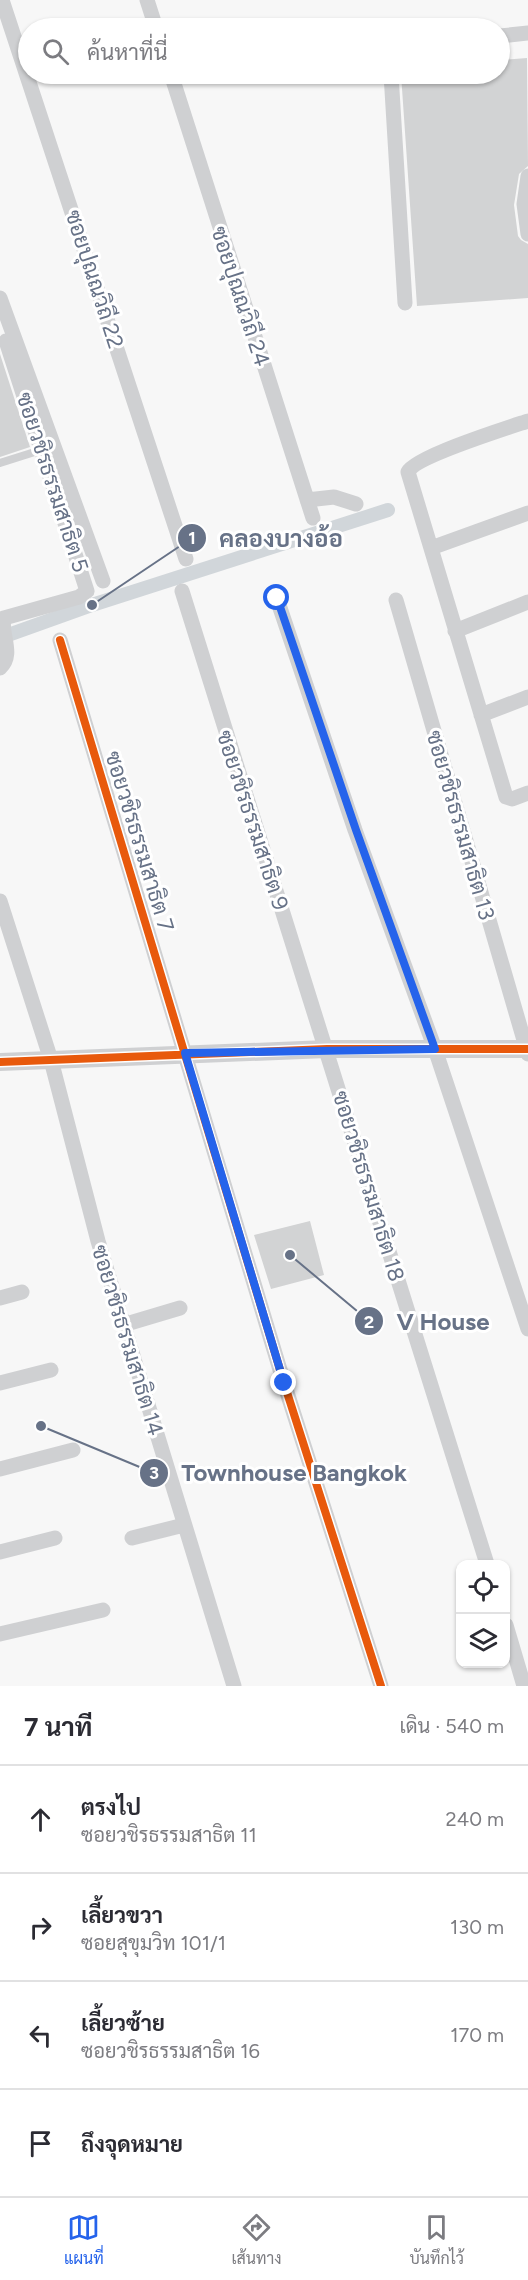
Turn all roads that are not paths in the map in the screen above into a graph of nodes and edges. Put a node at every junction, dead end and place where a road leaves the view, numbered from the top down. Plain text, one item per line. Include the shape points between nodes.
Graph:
1 (2, 0) edge
2 (147, 0) edge
3 (153, 18) edge
4 (528, 33) edge
5 (510, 35) edge
6 (18, 49) edge
7 (30, 84) edge
8 (174, 84) edge
9 (392, 84) edge
10 (528, 176) edge
11 (528, 234) edge
12 (0, 298) edge
13 (405, 303) dead end
14 (7, 340) edge
15 (528, 421) edge
16 (42, 450) junction
17 (0, 463) edge
18 (307, 500) junction
19 (356, 504) dead end
20 (528, 513) edge
21 (313, 518) dead end
22 (431, 548) junction
23 (186, 559) dead end
24 (103, 581) dead end
25 (182, 591) dead end
26 (277, 598) dead end
27 (396, 600) dead end
28 (528, 603) edge
29 (455, 631) junction
30 (60, 640) dead end
31 (0, 668) edge
32 (528, 696) edge
33 (481, 715) junction
34 (528, 793) edge
35 (0, 901) edge
36 (327, 1049) junction
37 (435, 1049) junction
38 (527, 1050) edge
39 (185, 1053) junction
40 (51, 1060) junction
41 (0, 1062) edge
42 (22, 1292) dead end
43 (0, 1298) edge
44 (180, 1308) dead end
45 (123, 1325) junction
46 (528, 1329) edge
47 (51, 1370) dead end
48 (0, 1383) edge
49 (73, 1450) dead end
50 (0, 1469) edge
51 (184, 1525) junction
52 (55, 1538) dead end
53 (132, 1538) dead end
54 (0, 1552) edge
55 (486, 1560) edge
56 (103, 1610) dead end
57 (0, 1634) edge
58 (510, 1638) edge
59 (234, 1686) edge
60 (381, 1686) edge
61 (525, 1686) edge

1 - 6 street, ซอยปุณณวิถี 22
2 - 3 street
4 - 5 street
7 - 23 street, ซอยปุณณวิถี 22
8 - 18 street, ซอยปุณณวิถี 24
9 - 13 street
10 - 11 street via 524,204
12 - 14 street
14 - 16 street, ซอยวชิรธรรมสาธิต 5
14 - 24 street
15 - 22 street via 411,466 410,480
16 - 17 lane
16 - 31 street, ซอยวชิรธรรมสาธิต 5 via 87,591 79,597 4,618 1,625 7,654
18 - 19 street via 334,497
18 - 21 street, ซอยปุณณวิถี 24
20 - 22 street
22 - 29 street
25 - 36 street, ซอยวชิรธรรมสาธิต 9
26 - 37 street
27 - 38 street, ซอยวชิรธรรมสาธิต 13
28 - 29 street
29 - 33 street
30 - 39 street, ซอยวชิรธรรมสาธิต 7
32 - 33 street
33 - 34 street via 506,797 512,799
35 - 40 street
36 - 37 street
36 - 39 street
36 - 55 street, ซอยวชิรธรรมสาธิต 18
37 - 38 street
37 - 46 street
39 - 40 street
39 - 60 street, ซอยวชิรธรรมสาธิต 7 via 284,1383
40 - 41 street
40 - 45 street, ซอยวชิรธรรมสาธิต 14
42 - 43 street
44 - 45 street
45 - 51 street, ซอยวชิรธรรมสาธิต 14
47 - 48 street
49 - 50 street
51 - 53 street
51 - 59 street, ซอยวชิรธรรมสาธิต 14
52 - 54 street
56 - 57 street
58 - 61 street

